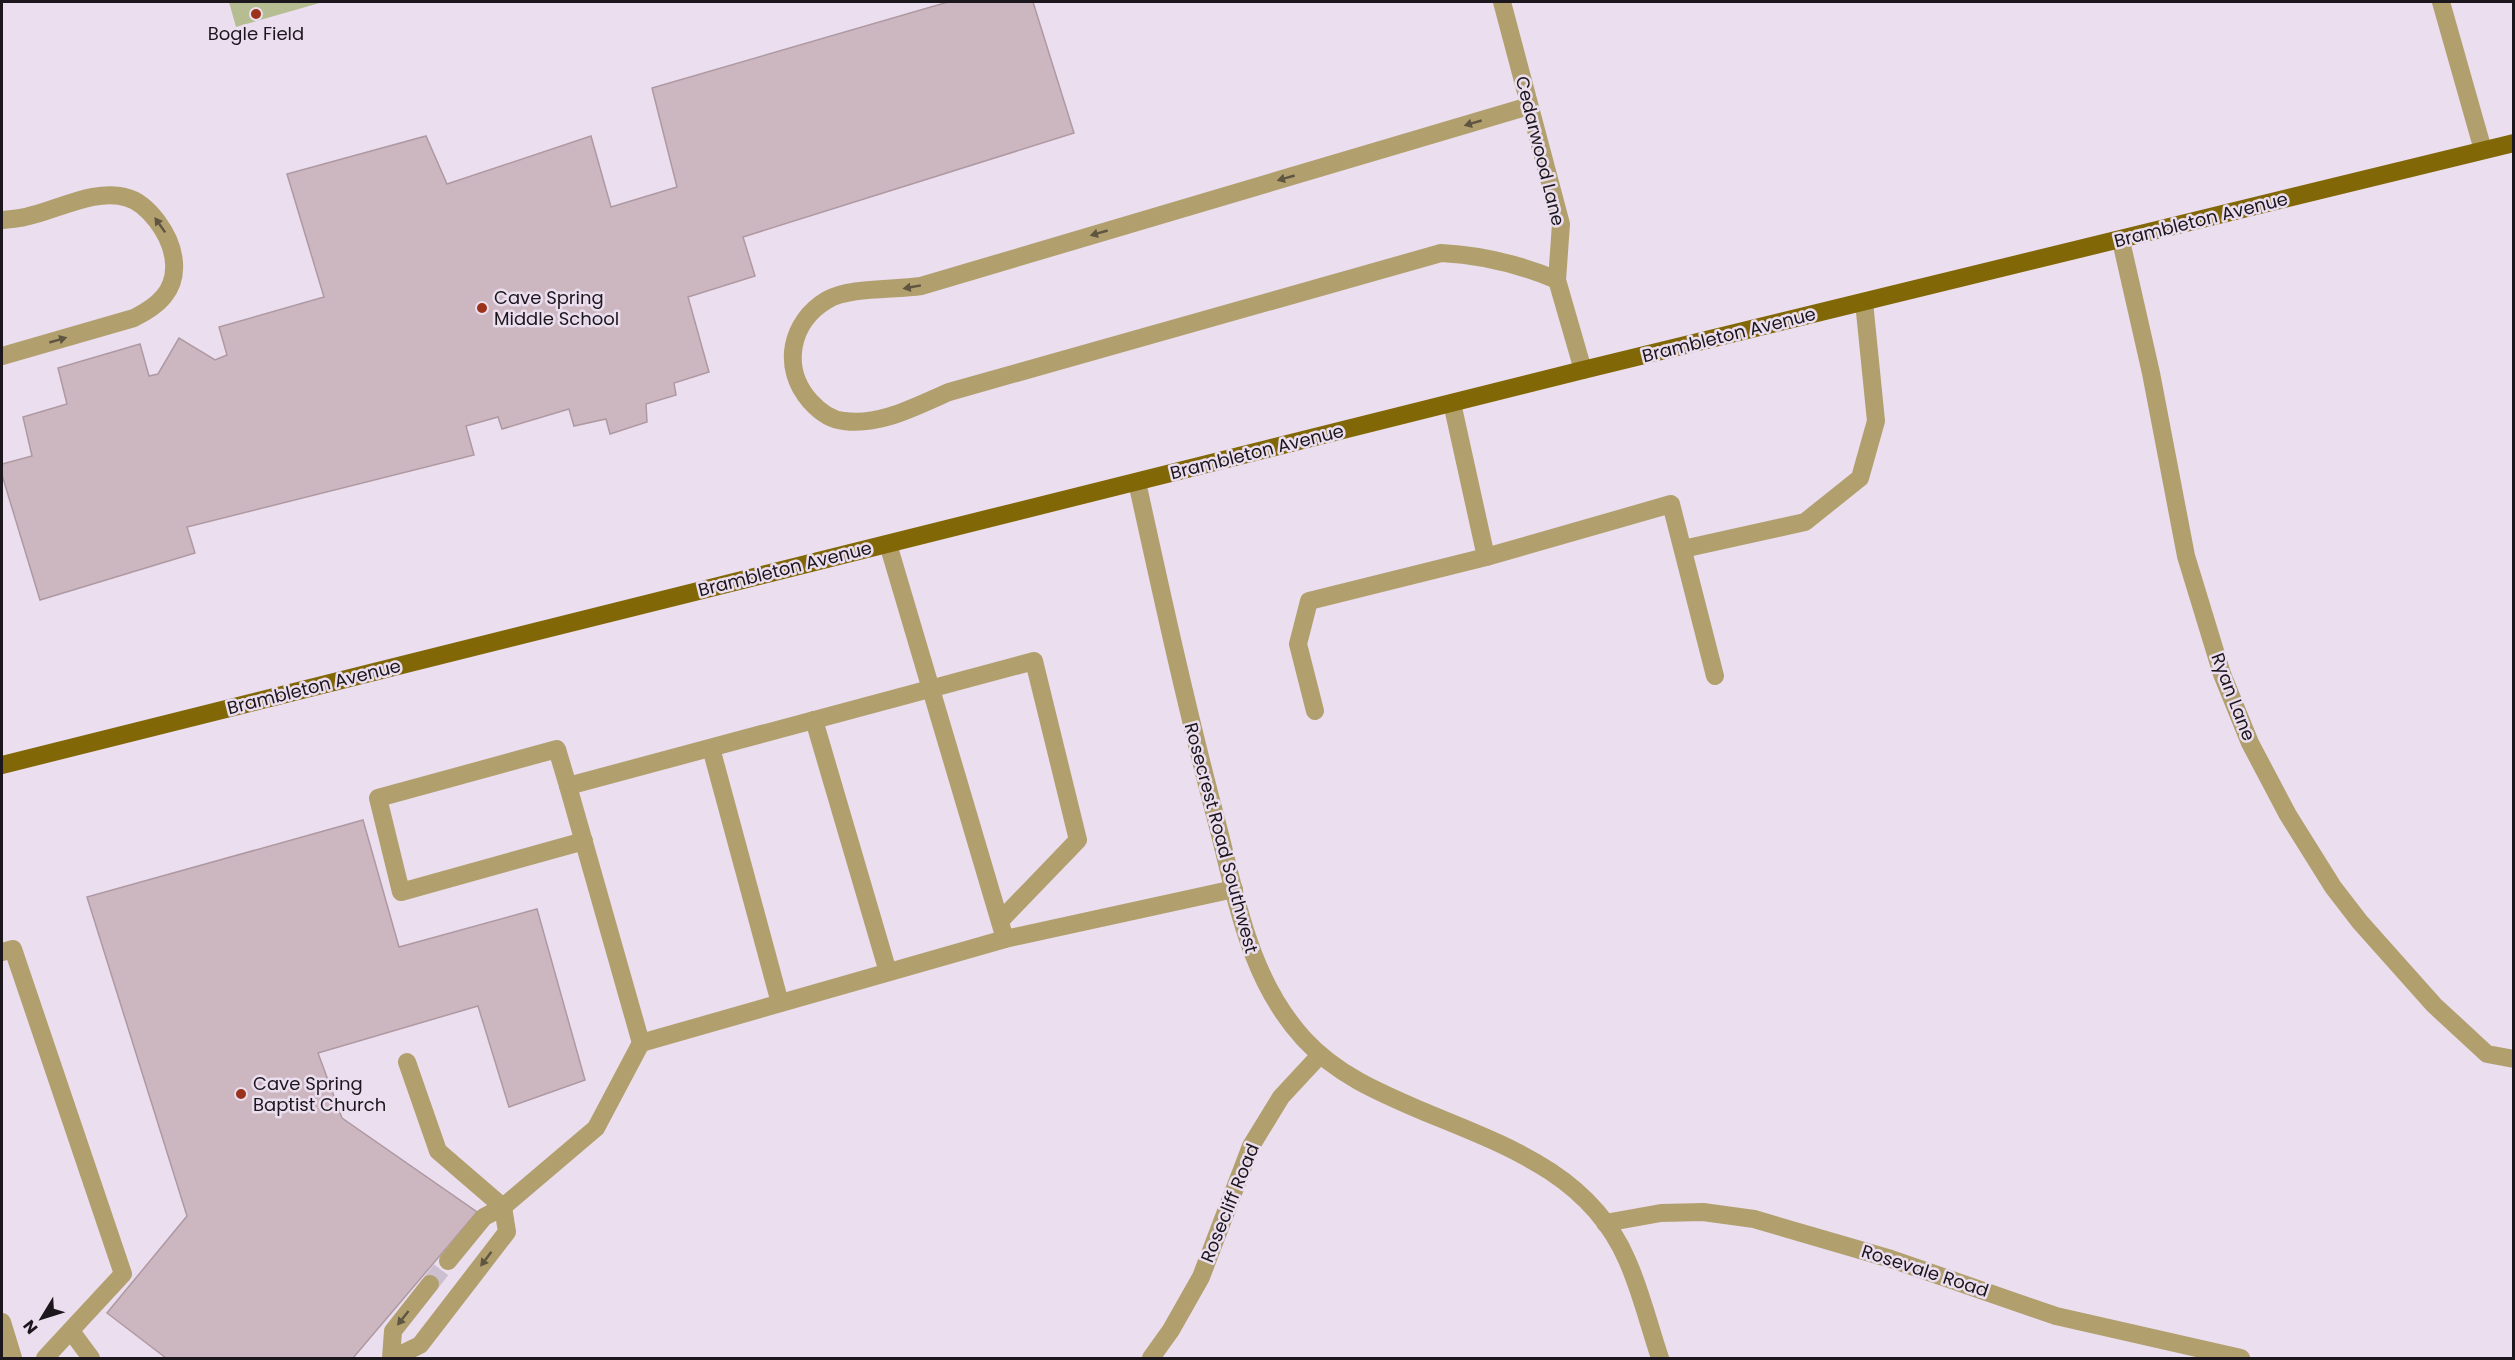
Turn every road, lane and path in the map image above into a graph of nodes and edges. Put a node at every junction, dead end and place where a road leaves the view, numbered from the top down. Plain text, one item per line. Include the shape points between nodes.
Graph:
1 (1502, 2) edge
2 (2441, 2) edge
3 (1529, 106) junction
4 (2514, 143) edge
5 (2483, 150) junction
6 (2, 220) edge
7 (2121, 241) junction
8 (1557, 280) junction
9 (1864, 302) junction
10 (2, 356) edge
11 (1583, 370) junction
12 (1452, 403) junction
13 (1137, 482) junction
14 (888, 544) junction
15 (1683, 549) junction
16 (1486, 557) junction
17 (1715, 676) dead end
18 (931, 689) junction
19 (1315, 711) dead end
20 (814, 720) junction
21 (711, 748) junction
22 (2, 765) edge
23 (568, 786) junction
24 (584, 841) junction
25 (1234, 889) junction
26 (1000, 921) junction
27 (1005, 939) junction
28 (2, 952) edge
29 (888, 972) junction
30 (780, 1003) junction
31 (641, 1043) junction
32 (1320, 1055) junction
33 (2514, 1059) edge
34 (407, 1062) dead end
35 (503, 1207) junction
36 (1605, 1223) junction
37 (448, 1261) tunnel mouth
38 (430, 1284) tunnel mouth
39 (2, 1322) edge
40 (71, 1331) junction
41 (13, 1359) edge
42 (45, 1359) edge
43 (91, 1359) edge
44 (392, 1359) edge
45 (1151, 1359) edge
46 (1660, 1359) edge
47 (2241, 1359) edge

1 - 3 street, Cedarwood Lane
2 - 5 street
3 - 8 street, Cedarwood Lane via 1561,224
3 -> 8 street via 921,286 848,292 828,299 797,330 792,352 794,372 803,392 821,413 843,421 870,421 899,414 949,392 1440,254 1494,259
4 - 5 main road, Brambleton Avenue
5 - 7 main road, Brambleton Avenue
10 -> 6 street via 134,318 154,308 168,292 175,272 173,251 164,230 149,211 129,198 110,195 24,218
7 - 9 main road, Brambleton Avenue
7 - 33 street, Ryan Lane via 2186,556 2222,674 2250,743 2288,815 2360,922 2434,1005 2487,1054
8 - 11 street, Cedarwood Lane
9 - 11 main road, Brambleton Avenue
9 - 15 street via 1876,421 1860,478 1805,522
11 - 12 main road, Brambleton Avenue
12 - 13 main road, Brambleton Avenue
12 - 16 street
13 - 14 main road, Brambleton Avenue
13 - 25 street, Rosecrest Road Southwest via 1188,713
14 - 18 street
14 - 22 main road, Brambleton Avenue
15 - 16 street via 1671,504
15 - 17 street
16 - 19 street via 1309,602 1298,644
18 - 20 street
18 - 26 street
18 - 26 street via 1034,662 1078,840
20 - 21 street
20 - 29 street
21 - 23 street
21 - 30 street
23 - 24 street
23 - 24 street via 557,749 378,798 400,892
24 - 31 street
25 - 27 street
25 - 32 street, Rosecrest Road Southwest via 1252,957 1303,1038
26 - 27 street
27 - 29 street
28 - 40 street via 13,949 123,1274
29 - 30 street
30 - 31 street
31 - 35 street via 596,1128
32 - 36 street, Rosecrest Road Southwest via 1364,1086 1530,1156 1567,1182
32 - 45 street, Rosecliff Road via 1281,1097 1251,1146 1201,1277
34 - 35 street via 438,1150
35 - 37 street via 484,1217
35 -> 44 street via 507,1232 420,1345
36 - 46 street, Rosecrest Road Southwest via 1627,1259
36 - 47 street, Rosevale Road via 1661,1213 1703,1212 1754,1219 1891,1258 2056,1316
38 -> 44 street via 393,1331
39 - 41 street
40 - 42 street
40 - 43 street

